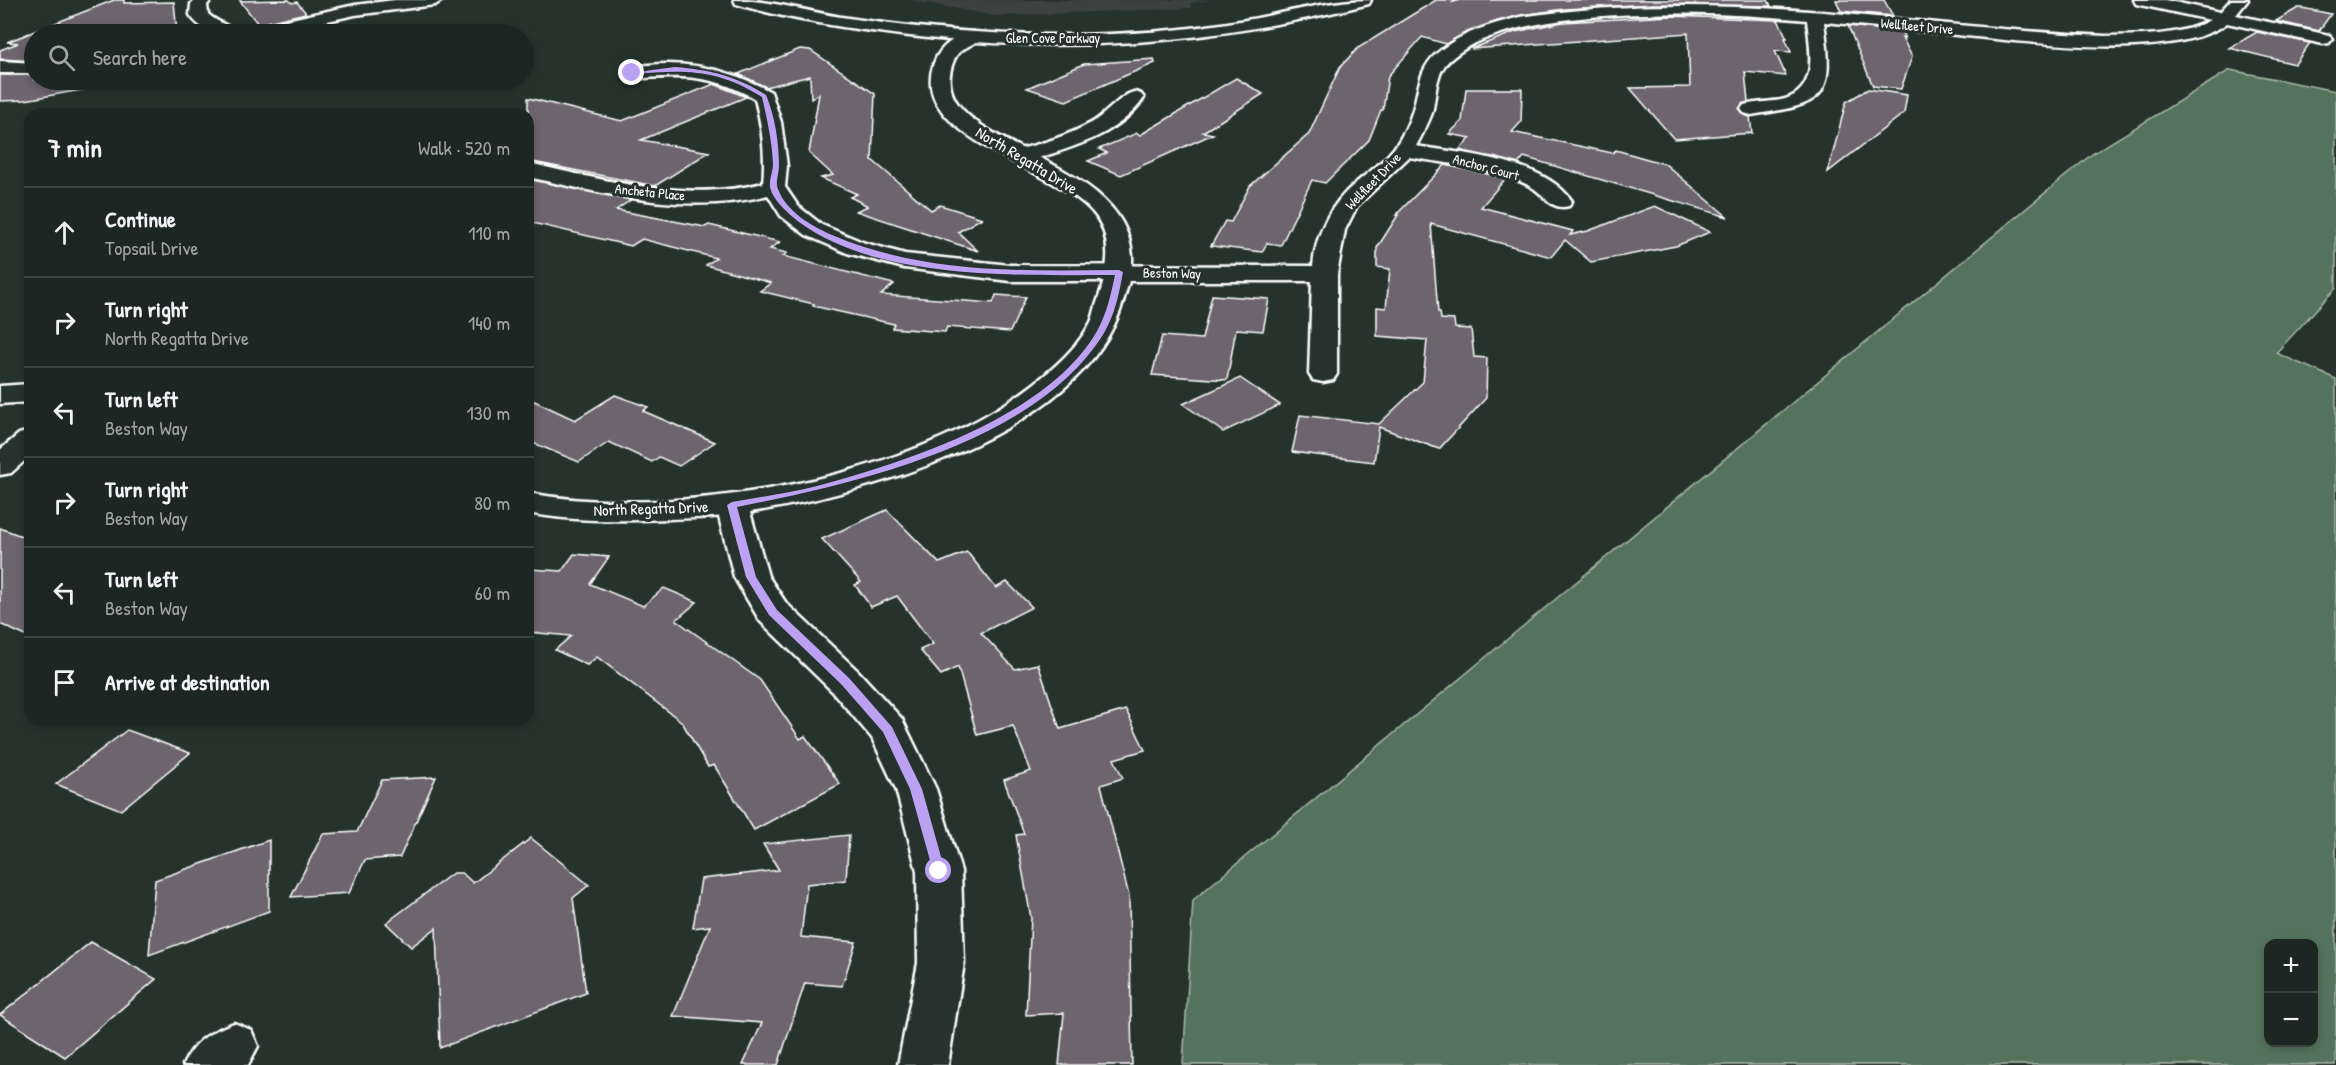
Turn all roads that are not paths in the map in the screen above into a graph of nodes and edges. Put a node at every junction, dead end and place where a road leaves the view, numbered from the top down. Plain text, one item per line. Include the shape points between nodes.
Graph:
1 (203, 0) edge
2 (435, 0) edge
3 (742, 0) edge
4 (789, 0) edge
5 (1315, 0) edge
6 (1363, 0) edge
7 (2142, 0) edge
8 (2240, 0) edge
9 (1636, 3) edge
10 (1815, 16) junction
11 (2224, 18) junction
12 (208, 24) edge
13 (292, 24) edge
14 (2323, 39) dead end
15 (959, 40) junction
16 (0, 67) edge
17 (24, 68) edge
18 (632, 73) dead end
19 (1134, 98) dead end
20 (1751, 109) dead end
21 (1403, 150) junction
22 (1021, 156) junction
23 (534, 171) edge
24 (774, 187) junction
25 (1562, 201) dead end
26 (1119, 272) junction
27 (1323, 274) junction
28 (1323, 374) dead end
29 (24, 393) edge
30 (0, 395) edge
31 (24, 445) edge
32 (0, 466) edge
33 (534, 504) edge
34 (732, 505) junction
35 (923, 1065) edge

1 - 12 street via 199,15
2 - 13 street via 355,10
3 - 15 street, Glen Cove Parkway via 824,20
4 - 5 street, Glen Cove Parkway via 878,18 1074,30 1202,20
6 - 15 street, Glen Cove Parkway via 1285,18 1178,33
7 - 11 street
8 - 11 street, Wellfleet Drive
9 - 10 street, Wellfleet Drive
9 - 21 street, Wellfleet Drive via 1521,22 1482,34 1460,46 1441,59 1428,79 1421,114
10 - 11 street, Wellfleet Drive via 2111,40 2188,34
10 - 20 street via 1821,76 1810,92 1789,104
11 - 14 street
15 - 22 street, North Regatta Drive via 945,59 938,82 945,100 972,129
16 - 17 street
18 - 24 street via 703,71 741,81 764,96 776,166
19 - 22 street via 1123,112 1103,126
21 - 25 street, Anchor Court via 1492,165 1539,182
21 - 27 street, Wellfleet Drive via 1349,202 1333,228
22 - 26 street, North Regatta Drive via 1061,177 1101,207 1119,242
23 - 24 street, Ancheta Place via 629,192 674,196 738,195
24 - 26 street, Beston Way via 789,211 814,230 856,248 904,261 1010,273
26 - 27 street, Beston Way
26 - 34 street, North Regatta Drive via 1113,305 1100,333 1072,368 1020,408 973,436 901,463 817,489
27 - 28 street, Wellfleet Drive
29 - 30 street
31 - 32 street
33 - 34 street, North Regatta Drive via 555,509 631,510
34 - 35 street via 751,577 773,612 845,681 888,730 916,789 939,871 941,963

